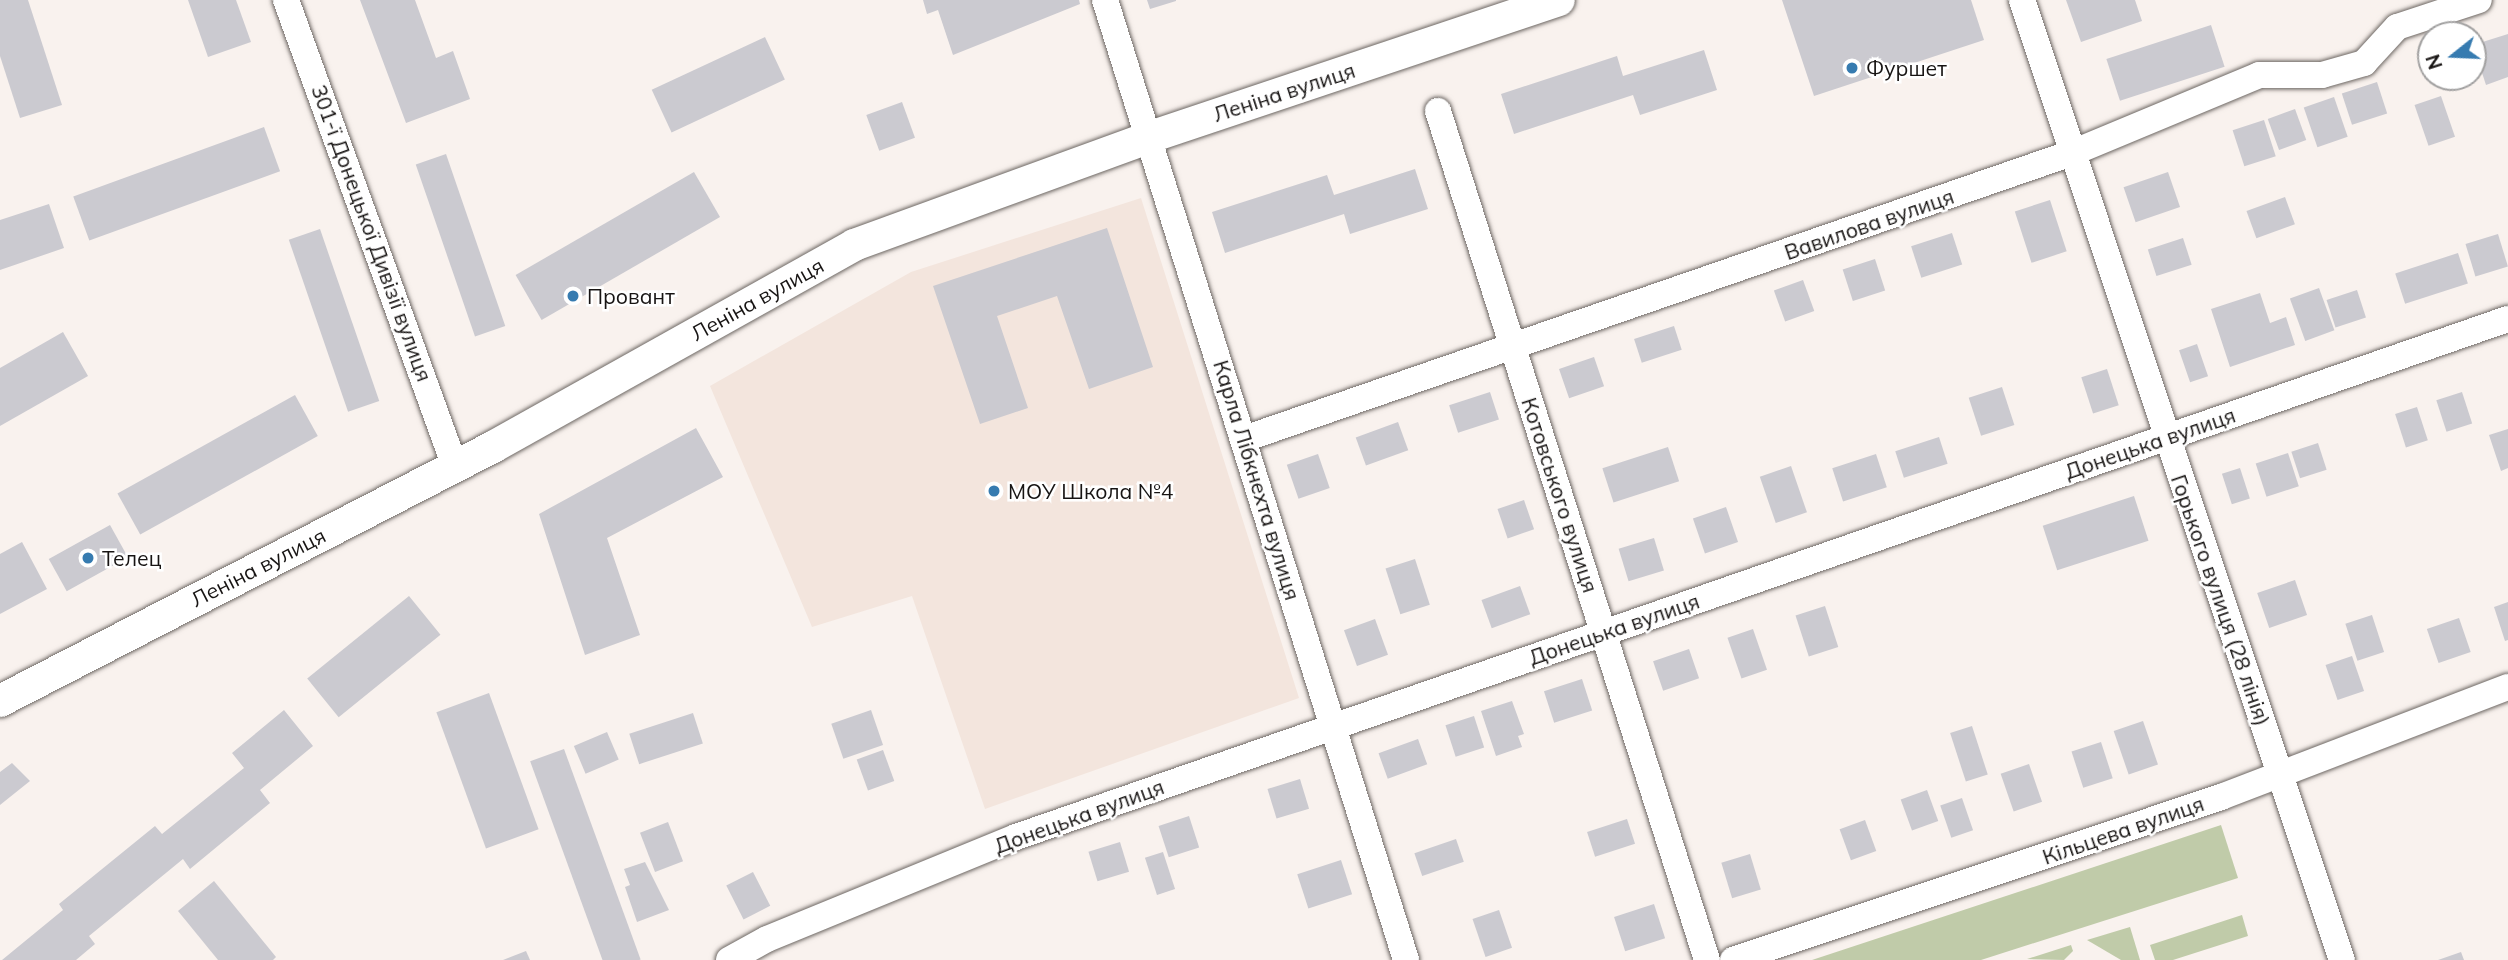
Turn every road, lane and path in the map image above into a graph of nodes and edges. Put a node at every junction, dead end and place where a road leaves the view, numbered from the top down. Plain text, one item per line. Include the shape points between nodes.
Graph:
1 (286, 0) edge
2 (1105, 0) edge
3 (1559, 0) edge
4 (2022, 0) edge
5 (2479, 0) edge
6 (1438, 111) dead end
7 (1150, 137) junction
8 (2072, 153) junction
9 (2508, 319) edge
10 (1513, 348) junction
11 (2166, 438) junction
12 (1244, 439) junction
13 (455, 467) junction
14 (1603, 633) junction
15 (2508, 687) edge
16 (0, 701) edge
17 (1334, 726) junction
18 (2280, 776) junction
19 (729, 960) edge
20 (1406, 960) edge
21 (1707, 960) edge
22 (1733, 960) edge
23 (2342, 960) edge

1 - 13 street, 301-ї Донецької Дивізії вулиця
2 - 7 street, Карла Лібкнехта вулиця
3 - 7 main road, Леніна вулиця
4 - 8 street, Горького вулиця (28 лiнiя)
5 - 8 street, Вавилова вулиця via 2397,27 2364,63 2322,75 2259,75
6 - 10 street, Котовського вулиця
7 - 12 street, Карла Лібкнехта вулиця
7 - 13 main road, Леніна вулиця via 854,245
8 - 10 street, Вавилова вулиця
8 - 11 street, Горького вулиця (28 лiнiя)
9 - 11 street, Донецька вулиця
10 - 12 street, Вавилова вулиця
10 - 14 street, Котовського вулиця
11 - 14 street, Донецька вулиця
11 - 18 street, Горького вулиця (28 лiнiя)
12 - 17 street, Карла Лібкнехта вулиця
13 - 16 main road, Леніна вулиця
14 - 17 street, Донецька вулиця
14 - 21 street, Котовського вулиця
15 - 18 street, Кільцева вулиця
17 - 19 street, Донецька вулиця via 1016,837 767,939
17 - 20 street, Карла Лібкнехта вулиця
18 - 22 street, Кільцева вулиця
18 - 23 street, Горького вулиця (28 лiнiя)

